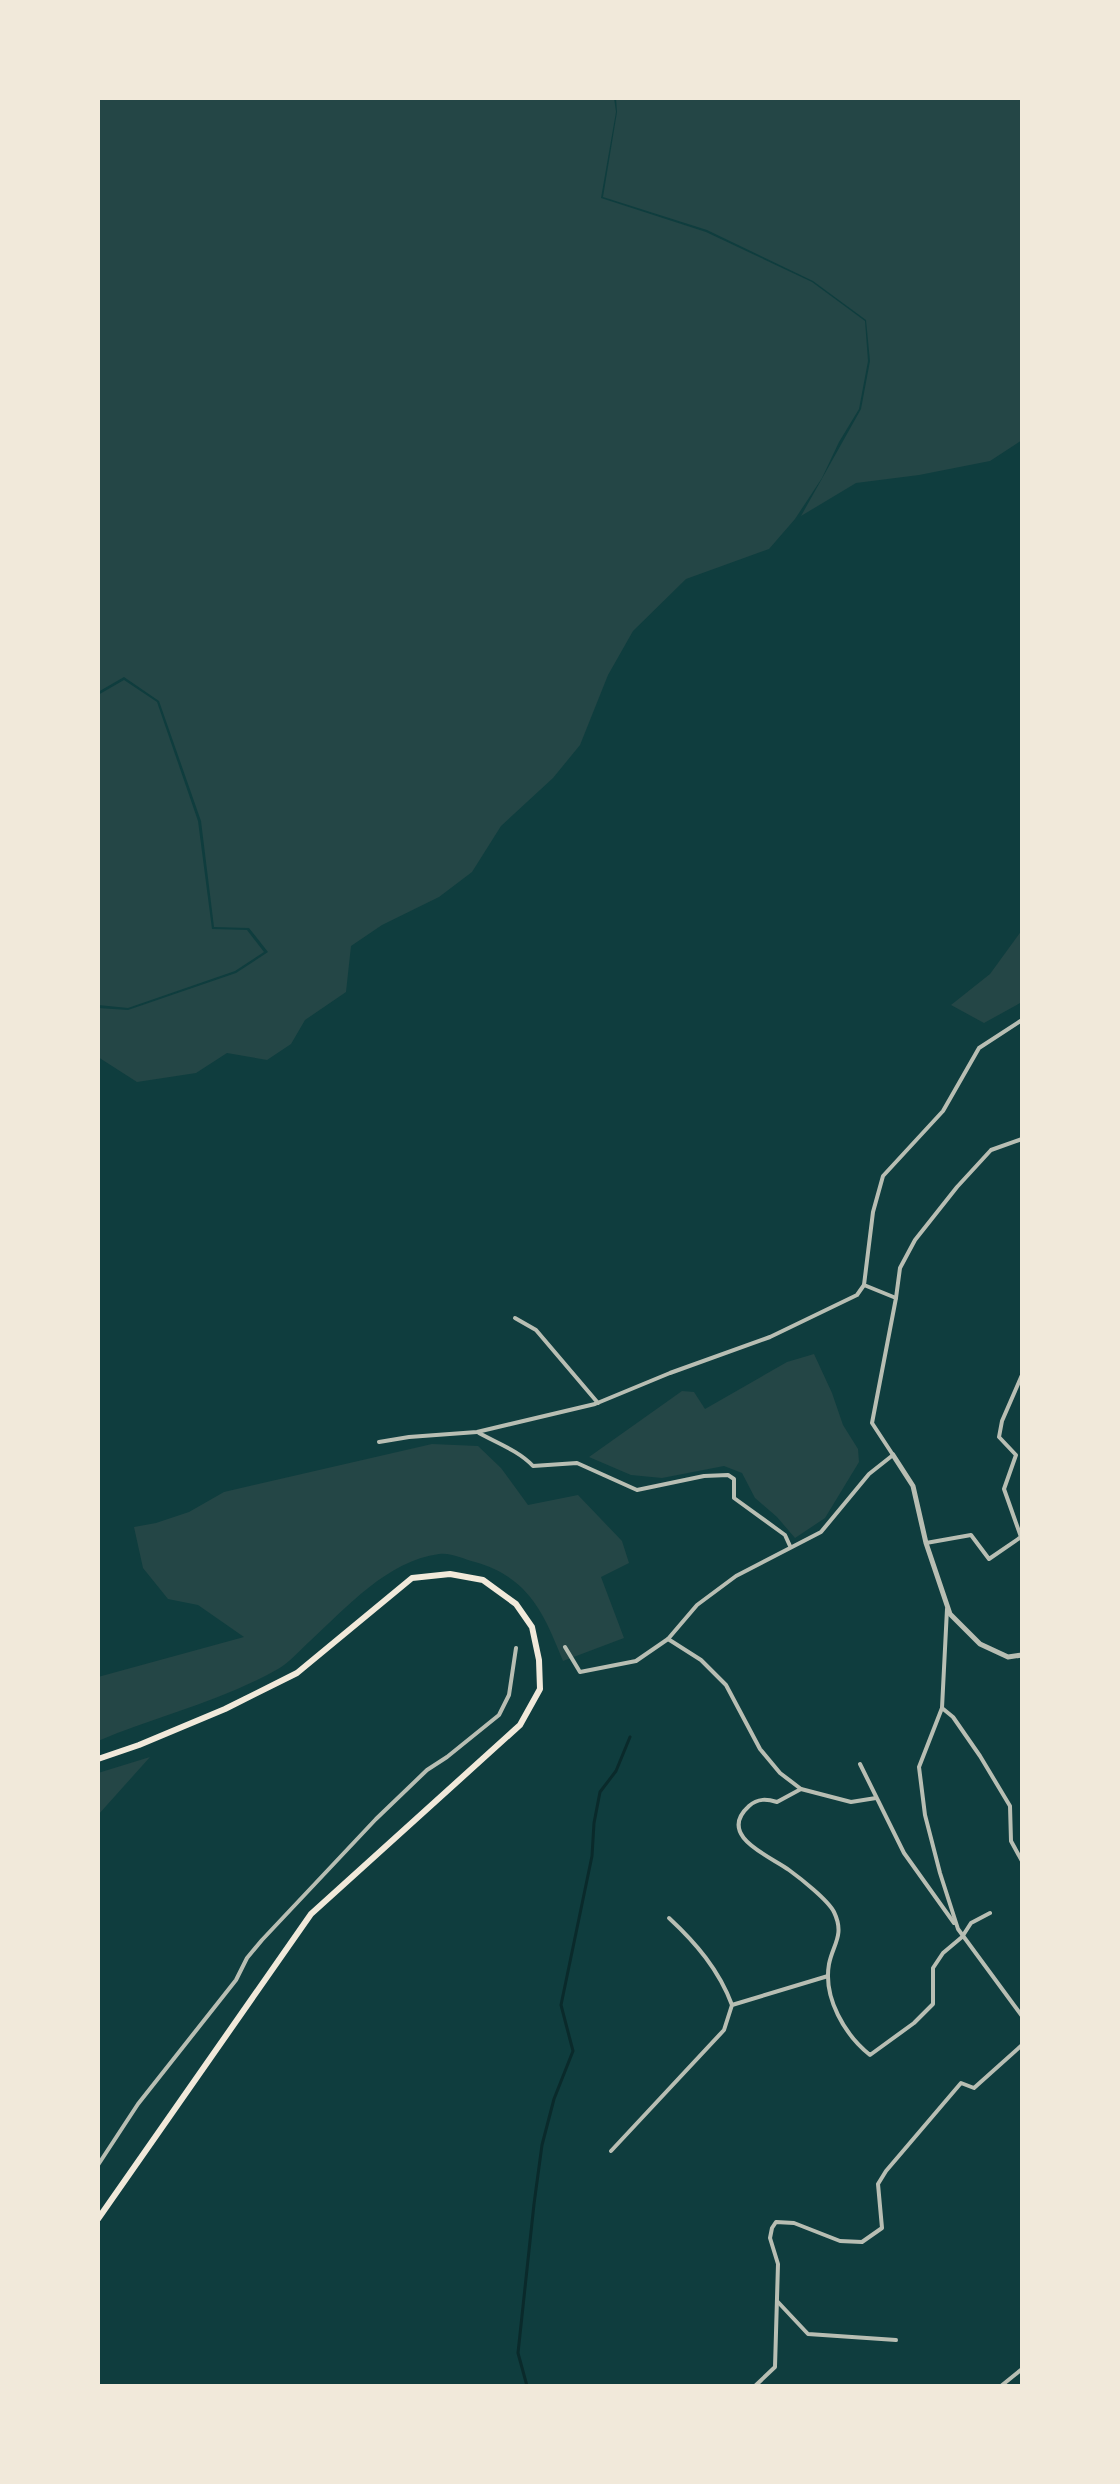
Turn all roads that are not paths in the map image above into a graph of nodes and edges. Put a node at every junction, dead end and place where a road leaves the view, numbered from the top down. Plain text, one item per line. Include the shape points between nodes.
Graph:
1 (1022, 1020) edge
2 (1022, 1139) edge
3 (864, 1285) junction
4 (896, 1298) junction
5 (515, 1318) dead end
6 (1022, 1375) edge
7 (598, 1403) junction
8 (477, 1432) junction
9 (379, 1442) dead end
10 (893, 1455) junction
11 (926, 1543) junction
12 (790, 1547) junction
13 (947, 1607) junction
14 (668, 1639) junction
15 (565, 1647) dead end
16 (516, 1648) dead end
17 (1022, 1655) edge
18 (942, 1708) junction
19 (98, 1759) edge
20 (860, 1764) dead end
21 (801, 1789) junction
22 (876, 1798) junction
23 (1022, 1861) edge
24 (990, 1913) dead end
25 (669, 1918) dead end
26 (958, 1929) junction
27 (962, 1937) junction
28 (828, 1976) junction
29 (732, 2005) junction
30 (1022, 2016) edge
31 (1022, 2045) edge
32 (611, 2151) dead end
33 (98, 2165) edge
34 (98, 2219) edge
35 (775, 2299) junction
36 (896, 2340) dead end
37 (1022, 2369) edge
38 (755, 2386) edge
39 (1001, 2386) edge

1 - 3 street via 979,1048 943,1111 883,1176
2 - 4 street via 991,1150 957,1187 915,1240 900,1268
3 - 4 street
3 - 7 street via 857,1295 770,1337
4 - 10 street via 872,1423
5 - 7 street via 536,1330
6 - 11 street via 999,1437 1016,1455 1004,1489 1021,1537 989,1559 971,1535
7 - 8 street
8 - 9 street
8 - 12 street via 533,1466 577,1463 637,1490 728,1475 734,1479 734,1498 785,1535
10 - 11 street via 913,1486
10 - 12 street via 869,1474 821,1532
11 - 13 street
12 - 14 street via 726,1583 697,1605
13 - 17 street via 980,1644 1008,1657
13 - 18 street
14 - 15 street via 636,1661 580,1672
14 - 21 street via 701,1660 726,1685 760,1749
16 - 33 street via 509,1695 499,1715 427,1770 262,1940
18 - 23 street via 1010,1806 1011,1841
18 - 26 street via 919,1767 925,1815
19 - 34 main road via 225,1709 297,1673 412,1578 450,1574 483,1580 516,1604 532,1627 540,1689 520,1725 311,1914
20 - 22 street
21 - 22 street via 851,1802
21 - 28 street via 777,1802 750,1804 739,1827 744,1839 833,1911 839,1939
22 - 26 street via 904,1853
24 - 27 street via 971,1923
25 - 29 street via 697,1945
26 - 27 street
27 - 28 street via 933,1968 933,2004 870,2055 834,2009
27 - 30 street
28 - 29 street
29 - 32 street via 724,2030
31 - 35 street via 974,2088 961,2083 886,2171 878,2184 882,2228 862,2242 840,2241 794,2223 776,2222 770,2238 778,2264
35 - 36 street via 808,2334
35 - 38 street via 775,2367
37 - 39 street

